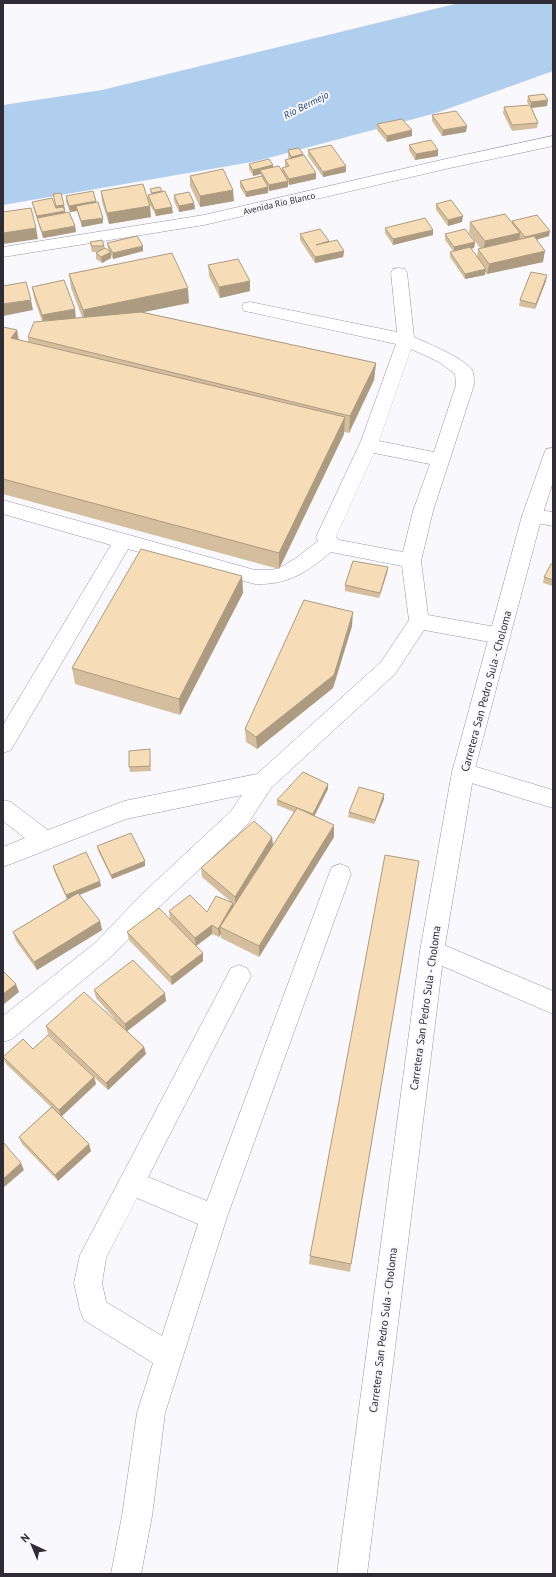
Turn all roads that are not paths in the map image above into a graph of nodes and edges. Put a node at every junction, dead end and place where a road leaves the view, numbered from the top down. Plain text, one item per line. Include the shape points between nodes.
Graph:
1 (553, 141) edge
2 (3, 252) edge
3 (399, 273) dead end
4 (250, 307) dead end
5 (406, 340) junction
6 (368, 445) junction
7 (553, 454) edge
8 (441, 460) junction
9 (3, 507) edge
10 (543, 518) edge
11 (123, 541) junction
12 (328, 543) junction
13 (411, 561) junction
14 (419, 621) junction
15 (501, 636) junction
16 (3, 744) edge
17 (463, 772) junction
18 (263, 782) junction
19 (553, 799) edge
20 (3, 809) edge
21 (46, 841) junction
22 (3, 857) edge
23 (340, 874) dead end
24 (432, 951) junction
25 (239, 976) dead end
26 (553, 1003) edge
27 (3, 1031) edge
28 (130, 1183) junction
29 (214, 1216) junction
30 (169, 1357) junction
31 (126, 1574) edge
32 (352, 1574) edge

1 - 2 street, Avenida Río Blanco via 204,220
3 - 5 street
4 - 5 street
5 - 6 street
5 - 8 street via 446,358 464,372 465,385
6 - 8 street
6 - 12 street via 326,537
7 - 10 street, Carretera San Pedro Sula - Choloma
8 - 13 street via 423,511
9 - 11 street
10 - 15 street, Carretera San Pedro Sula - Choloma
11 - 12 street via 255,577 276,577 315,555
11 - 16 street
12 - 13 street
13 - 14 street
14 - 15 street
14 - 18 street via 388,668
15 - 17 street, Carretera San Pedro Sula - Choloma
17 - 19 street
17 - 24 street, Carretera San Pedro Sula - Choloma
18 - 21 street via 124,810
18 - 27 street via 239,818 102,950
20 - 21 street
21 - 22 street
23 - 29 street
24 - 26 street
24 - 32 street, Carretera San Pedro Sula - Choloma
25 - 28 street
28 - 29 street
28 - 30 street via 93,1255 88,1283 94,1310
29 - 30 street
30 - 31 street via 151,1413

